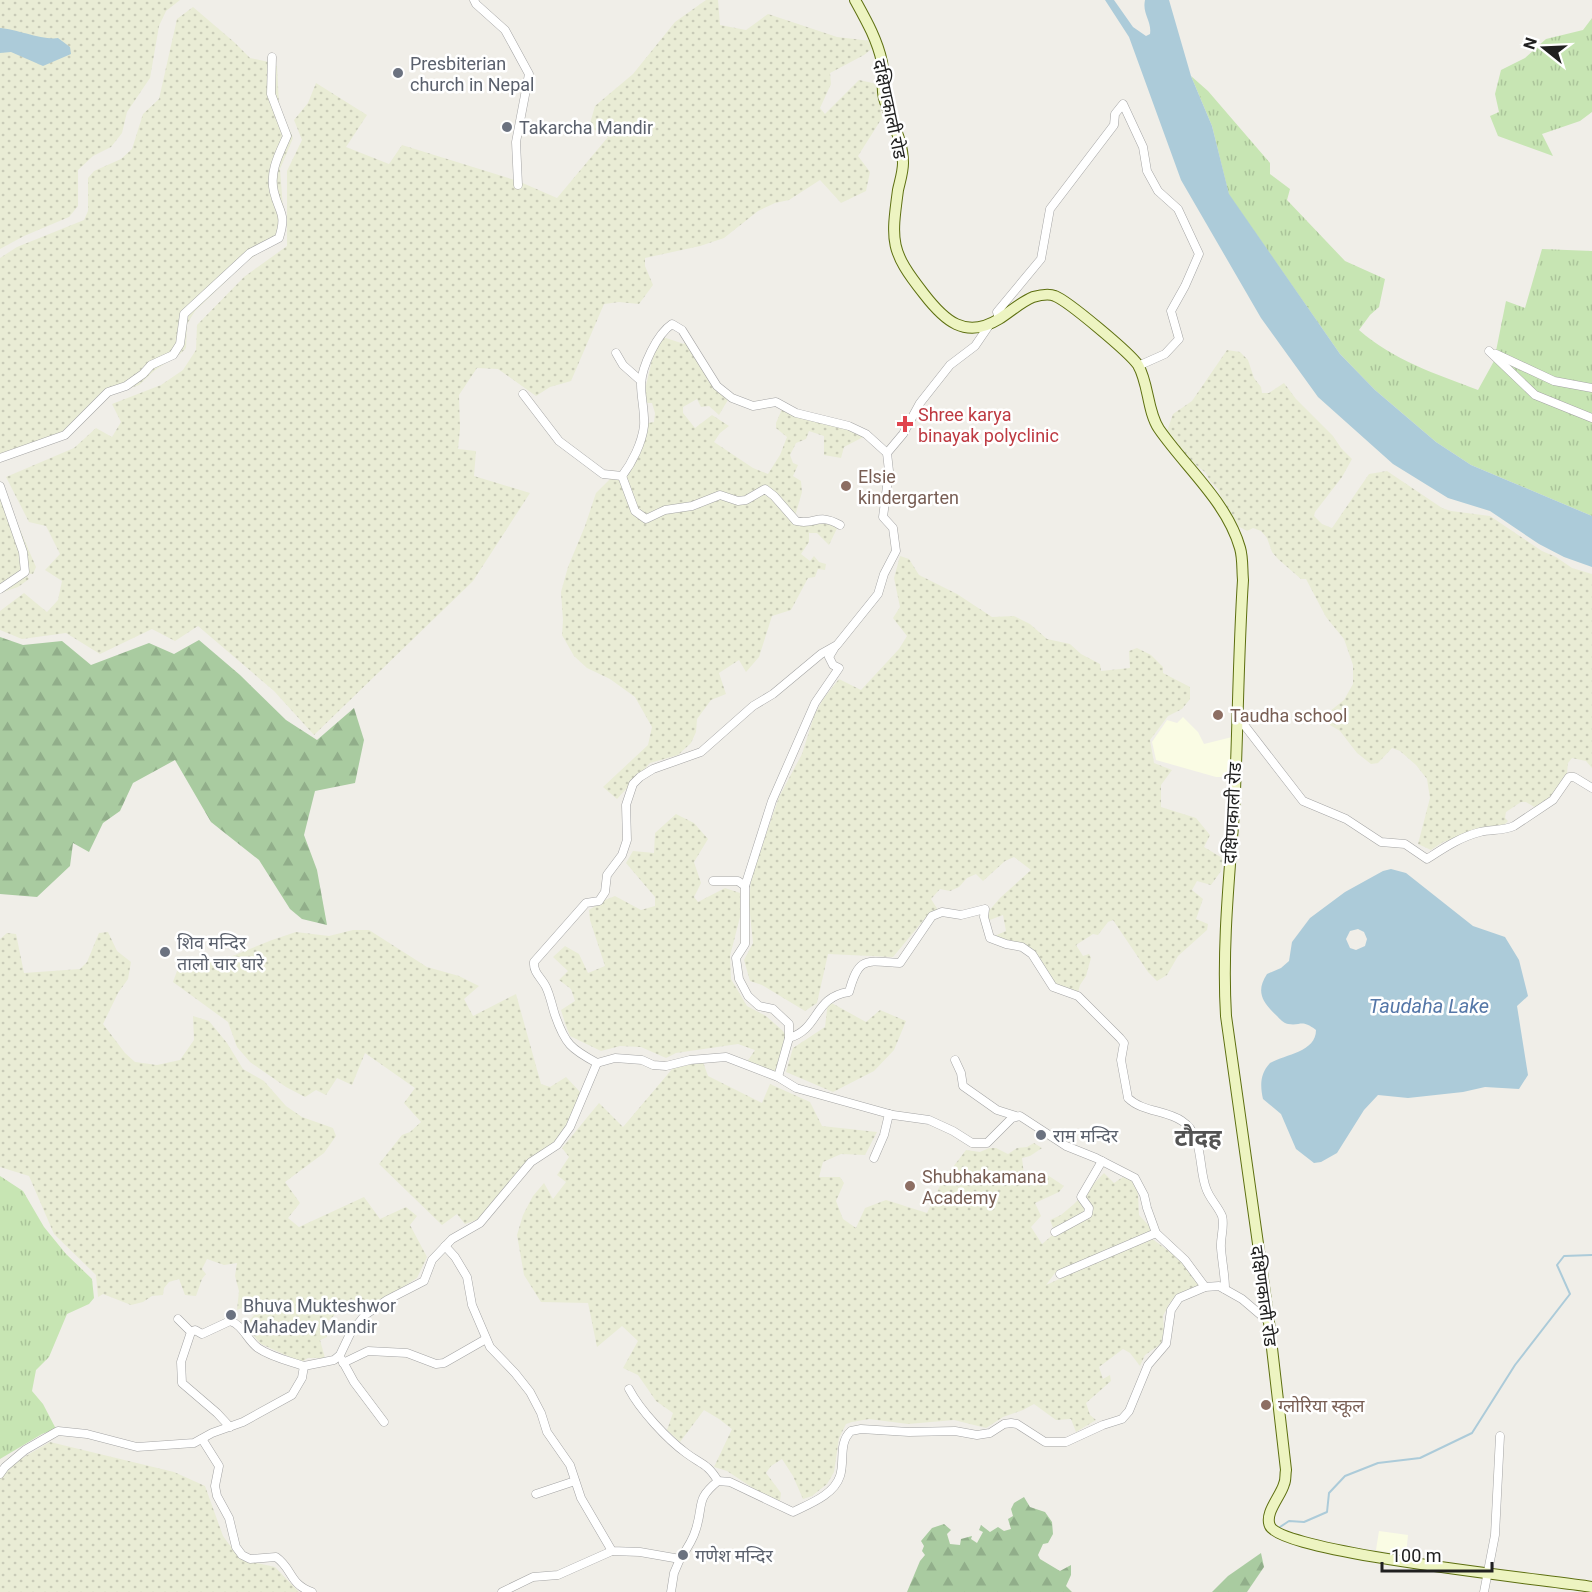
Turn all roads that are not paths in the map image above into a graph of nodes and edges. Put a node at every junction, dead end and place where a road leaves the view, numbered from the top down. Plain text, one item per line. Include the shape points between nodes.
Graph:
1 (474, 0) edge
2 (855, 0) edge
3 (272, 57) dead end
4 (518, 185) dead end
5 (994, 321) junction
6 (616, 353) dead end
7 (1138, 366) junction
8 (641, 381) junction
9 (1592, 388) edge
10 (523, 394) dead end
11 (1592, 418) edge
12 (887, 453) junction
13 (0, 458) edge
14 (622, 476) junction
15 (0, 486) edge
16 (840, 525) dead end
17 (0, 589) edge
18 (837, 645) junction
19 (1238, 717) junction
20 (1592, 788) edge
21 (713, 881) dead end
22 (745, 886) junction
23 (789, 1038) junction
24 (955, 1060) dead end
25 (597, 1063) junction
26 (778, 1077) junction
27 (889, 1114) junction
28 (1016, 1116) junction
29 (874, 1158) dead end
30 (1102, 1161) junction
31 (1055, 1232) dead end
32 (1156, 1233) junction
33 (445, 1246) junction
34 (1060, 1275) dead end
35 (1205, 1287) junction
36 (1225, 1289) junction
37 (178, 1319) dead end
38 (1269, 1322) junction
39 (191, 1332) junction
40 (486, 1339) junction
41 (342, 1359) junction
42 (304, 1366) junction
43 (629, 1389) dead end
44 (384, 1422) dead end
45 (230, 1427) junction
46 (1500, 1436) dead end
47 (202, 1439) junction
48 (0, 1474) edge
49 (575, 1481) junction
50 (718, 1481) junction
51 (536, 1494) dead end
52 (612, 1551) junction
53 (680, 1558) junction
54 (1488, 1574) junction
55 (1592, 1587) edge
56 (312, 1592) edge
57 (502, 1592) edge
58 (670, 1592) edge
59 (1484, 1592) edge

1 - 4 street via 505,30 529,74 516,142
2 - 5 main road, दक्षिणकाली रोड via 875,37 885,99 901,147 903,163 893,228 895,250 942,316 971,328
3 - 13 street via 272,94 287,136 274,166 273,190 284,216 279,238 250,253 184,314 180,344 173,355 151,365 126,386 108,392 65,435
5 - 7 main road, दक्षिणकाली रोड via 1028,299 1054,295
5 - 7 street via 997,312 1041,259 1050,208 1114,125 1115,114 1123,104 1143,147 1147,171 1158,191 1178,209 1199,254 1171,311 1179,339 1165,354
5 - 12 street via 975,346 950,365
6 - 8 street
7 - 19 main road, दक्षिणकाली रोड via 1157,427 1205,487 1232,527 1240,548 1243,580
8 - 12 street via 655,343 672,324 682,330 717,386 732,398 753,406 776,402 796,413 849,426 866,434
8 - 14 street via 644,426
9 - 11 street via 1554,381 1489,351 1535,395
10 - 14 street via 548,429 574,453 603,474
12 - 18 street via 888,489 883,517 893,528 896,551 878,594
14 - 16 street via 635,511 646,519 720,495 746,500 765,489 796,521 827,518
15 - 17 street via 23,552 25,572
18 - 22 street via 829,657 839,668 815,703 772,801
18 - 25 street via 753,706 701,753 653,769 633,784 626,805 627,840 622,855 607,875 606,892 599,901 586,903 534,962 565,1039 577,1053
19 - 20 street via 1303,801 1346,819 1381,842 1405,844 1427,859 1461,838 1514,826 1553,800 1569,777
19 - 38 main road, दक्षिणकाली रोड via 1224,988
21 - 22 street via 738,881
22 - 23 street via 746,944 736,958 739,979 759,1006 773,1009 789,1024
23 - 26 street
23 - 36 street via 809,1026 821,1005 839,993 849,992 855,970 866,962 900,963 932,916 985,909 990,938 1032,954 1053,987 1078,996 1124,1043 1121,1060 1128,1098 1141,1107 1183,1122 1192,1130 1205,1187 1222,1216
24 - 28 street via 963,1086 997,1110
25 - 26 street via 615,1058 666,1066 726,1057
25 - 33 street via 570,1127 557,1145 531,1162 480,1222
26 - 27 street via 796,1088
27 - 28 street via 929,1120 980,1144 987,1143
27 - 29 street
28 - 30 street via 1066,1146
30 - 31 street via 1081,1197 1089,1208 1088,1214
30 - 32 street via 1135,1178
32 - 34 street
32 - 35 street via 1185,1260
33 - 40 street via 467,1277 472,1305
33 - 41 street via 432,1260 424,1281 365,1315 350,1334
35 - 36 street
35 - 50 street via 1179,1298 1173,1305 1166,1344 1148,1365 1134,1401 1122,1419 1066,1442 1045,1442 1011,1423 977,1435 851,1431 844,1440 840,1476 832,1488 793,1512 730,1482
36 - 38 street
37 - 39 street
38 - 54 main road, दक्षिणकाली रोड via 1286,1470 1285,1483 1269,1523 1275,1533 1378,1559
39 - 42 street via 202,1334 235,1322 255,1346
39 - 45 street via 181,1362 182,1383
40 - 41 street via 444,1363 436,1364 407,1353 368,1351
40 - 49 street via 530,1392
41 - 42 street
41 - 44 street
42 - 45 street via 292,1395
43 - 50 street via 664,1433 710,1468
45 - 47 street
46 - 54 street via 1495,1534
47 - 48 street via 137,1447 58,1431 25,1450
47 - 56 street via 219,1466 217,1496 229,1518 236,1547 250,1559 276,1557 284,1562 296,1583
49 - 51 street
49 - 52 street
50 - 53 street via 702,1497 698,1526
52 - 53 street
52 - 57 street via 558,1575 533,1576
53 - 58 street
54 - 55 main road, दक्षिणकाली रोड
54 - 59 street

